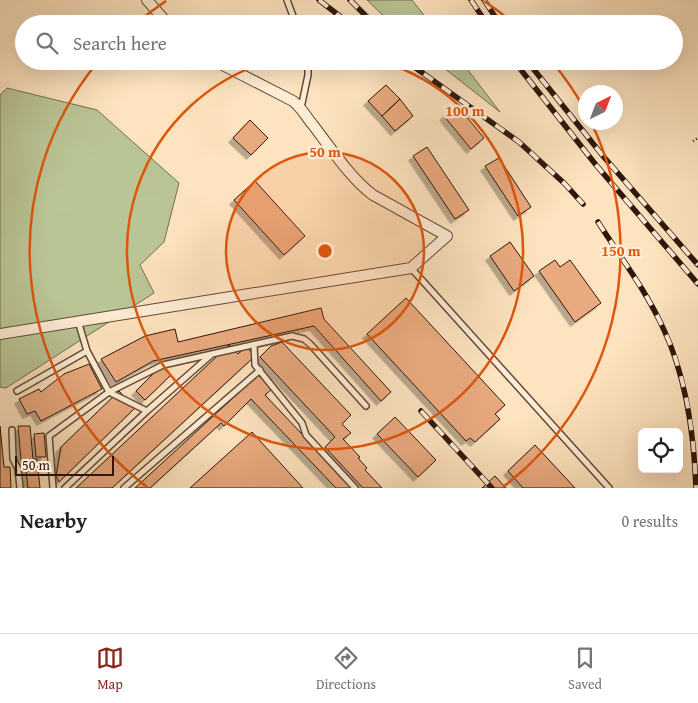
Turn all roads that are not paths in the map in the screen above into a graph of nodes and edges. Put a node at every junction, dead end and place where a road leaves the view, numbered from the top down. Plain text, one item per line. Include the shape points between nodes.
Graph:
1 (147, 0) edge
2 (286, 0) edge
3 (160, 15) edge
4 (292, 15) edge
5 (233, 70) edge
6 (308, 70) edge
7 (301, 108) junction
8 (411, 268) junction
9 (78, 321) junction
10 (0, 334) edge
11 (254, 345) junction
12 (87, 351) junction
13 (212, 354) junction
14 (260, 370) junction
15 (17, 391) dead end
16 (109, 392) junction
17 (366, 406) dead end
18 (147, 411) junction
19 (12, 430) dead end
20 (20, 488) edge
21 (53, 488) edge
22 (65, 488) edge
23 (124, 488) edge
24 (355, 488) edge
25 (609, 488) edge

1 - 3 street
2 - 4 lane
5 - 7 street via 282,94
6 - 7 lane
7 - 8 street via 361,187 447,236
8 - 9 street
8 - 25 lane
9 - 10 street
9 - 12 lane
11 - 13 lane
11 - 14 lane via 256,365
11 - 17 lane via 292,336 304,339
12 - 15 lane
12 - 16 lane
13 - 16 lane via 163,364
13 - 18 lane
14 - 23 lane
14 - 24 lane via 302,423 306,435
16 - 18 lane
16 - 21 lane via 49,436
18 - 22 lane
19 - 20 lane via 13,459 18,469

